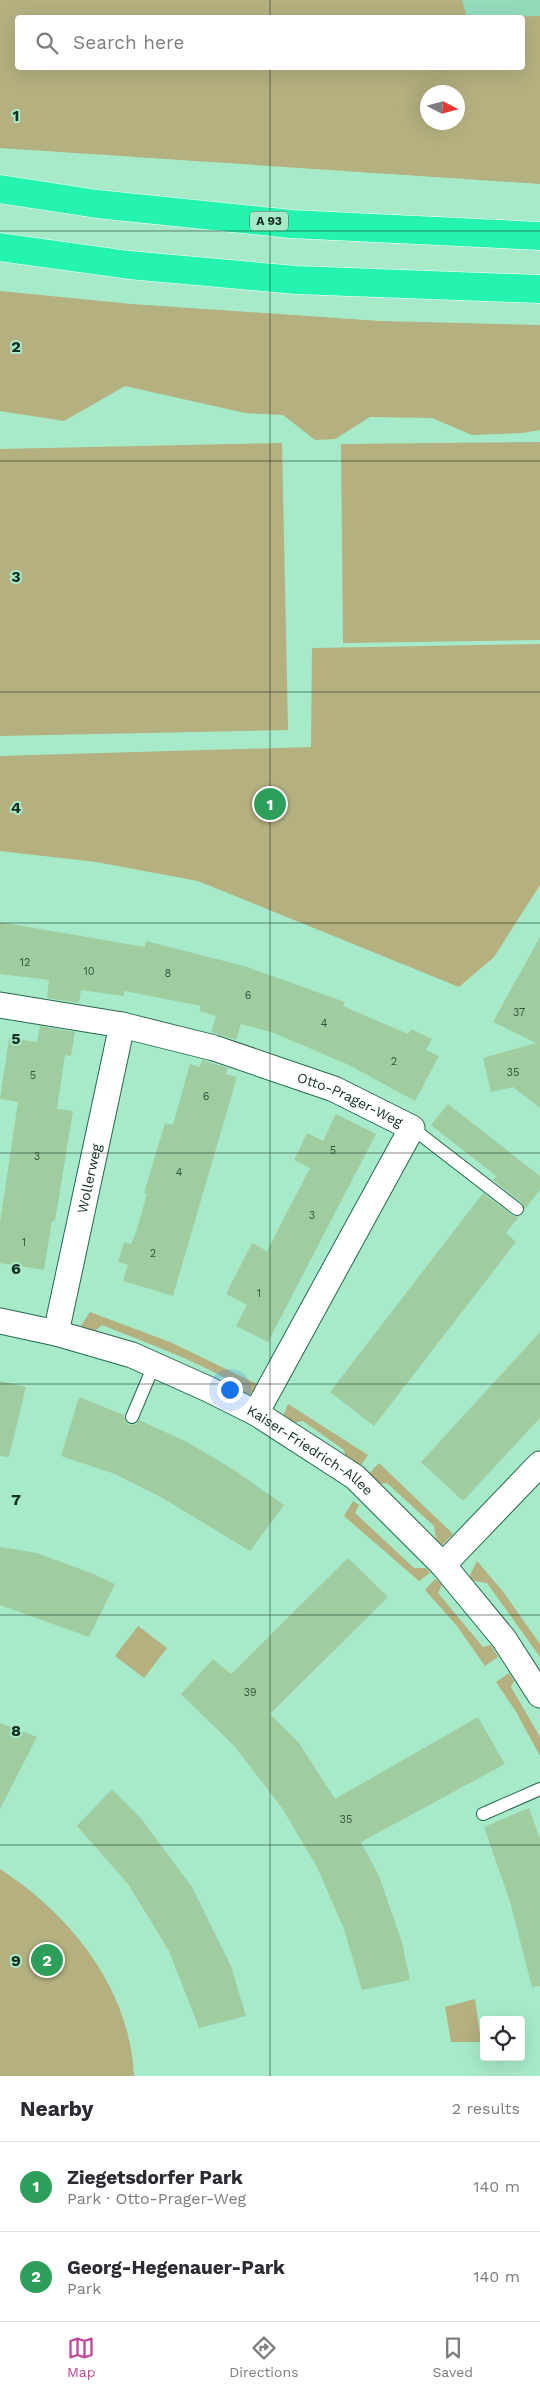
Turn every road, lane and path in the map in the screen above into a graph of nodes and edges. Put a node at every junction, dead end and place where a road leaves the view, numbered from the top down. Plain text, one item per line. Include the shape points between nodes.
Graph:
1 (0, 189) edge
2 (540, 236) edge
3 (0, 247) edge
4 (540, 289) edge
5 (0, 1005) edge
6 (122, 1025) junction
7 (412, 1128) junction
8 (517, 1209) dead end
9 (0, 1321) edge
10 (56, 1333) junction
11 (154, 1365) junction
12 (256, 1413) junction
13 (132, 1417) dead end
14 (540, 1464) edge
15 (443, 1565) junction
16 (540, 1695) edge
17 (540, 1789) edge
18 (483, 1814) dead end

1 - 2 highway, A 93 via 96,204 291,224
3 - 4 highway via 129,265 296,280
5 - 6 street, Otto-Prager-Weg
6 - 7 street, Otto-Prager-Weg via 214,1048 334,1088
6 - 10 street, Wollerweg
7 - 8 lane
7 - 12 street, Otto-Prager-Weg
9 - 10 street, Kaiser-Friedrich-Allee
10 - 11 street, Kaiser-Friedrich-Allee via 132,1355
11 - 12 street, Kaiser-Friedrich-Allee
11 - 13 lane
12 - 15 street, Kaiser-Friedrich-Allee via 355,1477
14 - 15 street
15 - 16 street, Kaiser-Friedrich-Allee via 504,1639
17 - 18 lane

